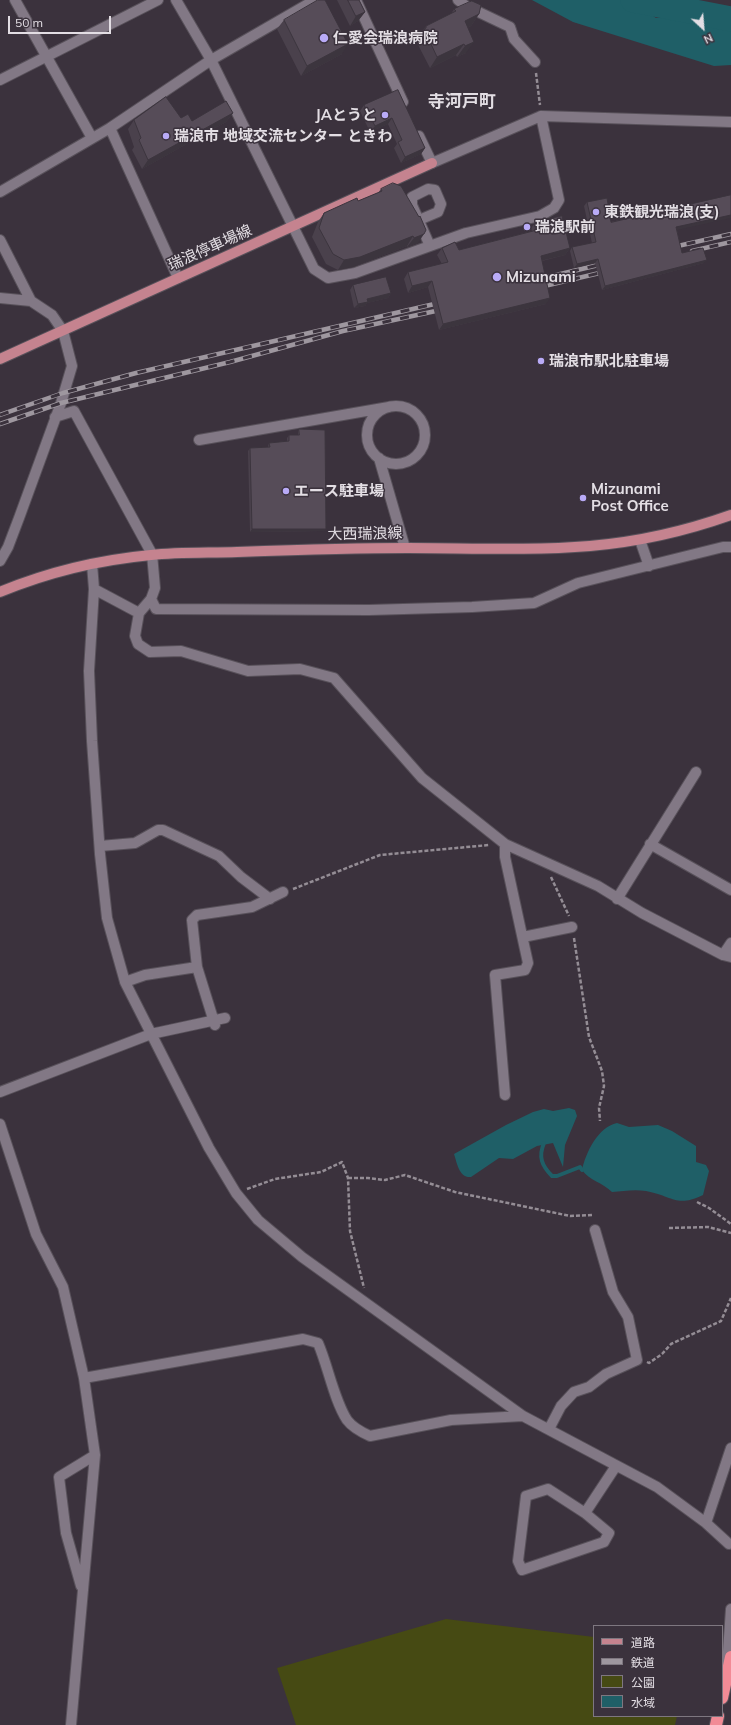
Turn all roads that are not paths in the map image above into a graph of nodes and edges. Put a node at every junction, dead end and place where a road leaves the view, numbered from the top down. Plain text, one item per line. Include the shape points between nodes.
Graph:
1 (15, 0) edge
2 (158, 0) edge
3 (176, 0) edge
4 (315, 0) edge
5 (356, 0) edge
6 (458, 0) edge
7 (47, 56) junction
8 (211, 60) junction
9 (535, 62) road end
10 (0, 80) edge
11 (408, 114) edge
12 (541, 116) junction
13 (731, 122) edge
14 (110, 128) junction
15 (415, 128) edge
16 (92, 138) junction
17 (432, 164) junction
18 (0, 192) edge
19 (419, 220) edge
20 (293, 226) junction
21 (0, 240) edge
22 (430, 246) junction
23 (178, 278) junction
24 (0, 298) edge
25 (31, 302) junction
26 (63, 331) junction
27 (0, 359) edge
28 (389, 407) junction
29 (55, 417) junction
30 (199, 440) dead end
31 (379, 458) junction
32 (731, 515) edge
33 (640, 540) junction
34 (4, 546) edge
35 (731, 547) edge
36 (405, 548) junction
37 (152, 554) junction
38 (0, 561) edge
39 (92, 564) junction
40 (649, 566) junction
41 (94, 589) junction
42 (0, 592) edge
43 (151, 599) junction
44 (139, 613) junction
45 (696, 772) dead end
46 (505, 844) junction
47 (650, 844) junction
48 (100, 846) junction
49 (731, 890) edge
50 (283, 892) road end
51 (270, 899) junction
52 (617, 899) junction
53 (572, 927) road end
54 (523, 937) junction
55 (731, 943) edge
56 (727, 956) edge
57 (197, 967) junction
58 (125, 982) junction
59 (225, 1018) dead end
60 (214, 1023) junction
61 (151, 1034) junction
62 (0, 1092) edge
63 (505, 1095) dead end
64 (0, 1124) edge
65 (595, 1230) dead end
66 (84, 1378) junction
67 (523, 1416) junction
68 (549, 1429) junction
69 (731, 1448) edge
70 (95, 1455) junction
71 (616, 1466) junction
72 (585, 1513) junction
73 (706, 1523) junction
74 (729, 1544) dead end
75 (83, 1592) junction
76 (731, 1609) edge
77 (731, 1657) edge
78 (726, 1678) junction
79 (723, 1693) edge
80 (71, 1725) edge

1 - 7 street
2 - 7 street
3 - 8 street
4 - 8 street
5 - 11 street
6 - 9 street via 510,27 514,39
7 - 10 street
7 - 16 street
8 - 14 street
8 - 20 street
12 - 13 street
12 - 17 street
12 - 22 street via 559,200 554,208 540,216 466,233
14 - 16 street
14 - 23 street
15 - 17 street
16 - 18 street
17 - 20 main road, 瑞浪停車場線
19 - 22 street
20 - 22 street via 314,269 328,278 355,273
20 - 23 main road, 瑞浪停車場線
21 - 25 street
23 - 26 main road, 瑞浪停車場線
24 - 25 street
25 - 26 street via 52,315
26 - 27 main road, 瑞浪停車場線
26 - 29 street via 72,366
28 - 30 street
28 - 31 street via 374,417 367,434 371,447
28 - 31 street via 403,407 416,413 422,421 425,440 421,449 407,461 388,462
29 - 34 street
29 - 37 street via 74,411
31 - 36 street
32 - 33 main road, 大西瑞浪線 via 684,530
33 - 36 main road, 大西瑞浪線 via 537,549
33 - 40 street
34 - 38 street
35 - 40 street
36 - 37 main road, 大西瑞浪線
37 - 39 main road, 大西瑞浪線
37 - 43 street via 155,588
39 - 41 street
39 - 42 main road, 大西瑞浪線 via 22,583
40 - 43 street via 578,583 534,603 369,610 156,609
41 - 44 street
41 - 48 street via 89,671
43 - 44 street
44 - 46 street via 135,636 138,644 150,652 181,651 248,671 300,669 334,678 422,778
45 - 47 street
46 - 52 street via 598,886
46 - 54 street via 505,856
47 - 49 street
47 - 52 street
48 - 51 street via 135,843 158,830 163,830 219,856 240,877
48 - 58 street via 107,918
50 - 51 street
51 - 57 street via 252,907 197,915 192,920
52 - 56 street
53 - 54 street
54 - 63 street via 528,963 525,970 495,975
55 - 56 street
57 - 58 street via 145,975
57 - 60 street
58 - 61 street
59 - 60 street
60 - 61 street
61 - 62 street
61 - 67 street via 209,1148 236,1193 258,1220 284,1243 368,1306
64 - 66 street via 36,1234 63,1287
65 - 68 street via 613,1292 628,1318 637,1360 606,1374 589,1387 574,1392 562,1406
66 - 67 street via 303,1339 318,1343 327,1362 338,1401 348,1420 359,1432 370,1436 451,1420
66 - 70 street
67 - 68 street
68 - 71 street
69 - 73 street
70 - 75 street
70 - 75 street via 59,1477 66,1533
71 - 72 street
71 - 73 street via 657,1487
72 - 72 street via 609,1533 604,1542 522,1570 518,1561 526,1496 548,1489
73 - 74 street
75 - 80 street
76 - 78 street
77 - 78 highway
78 - 79 highway

